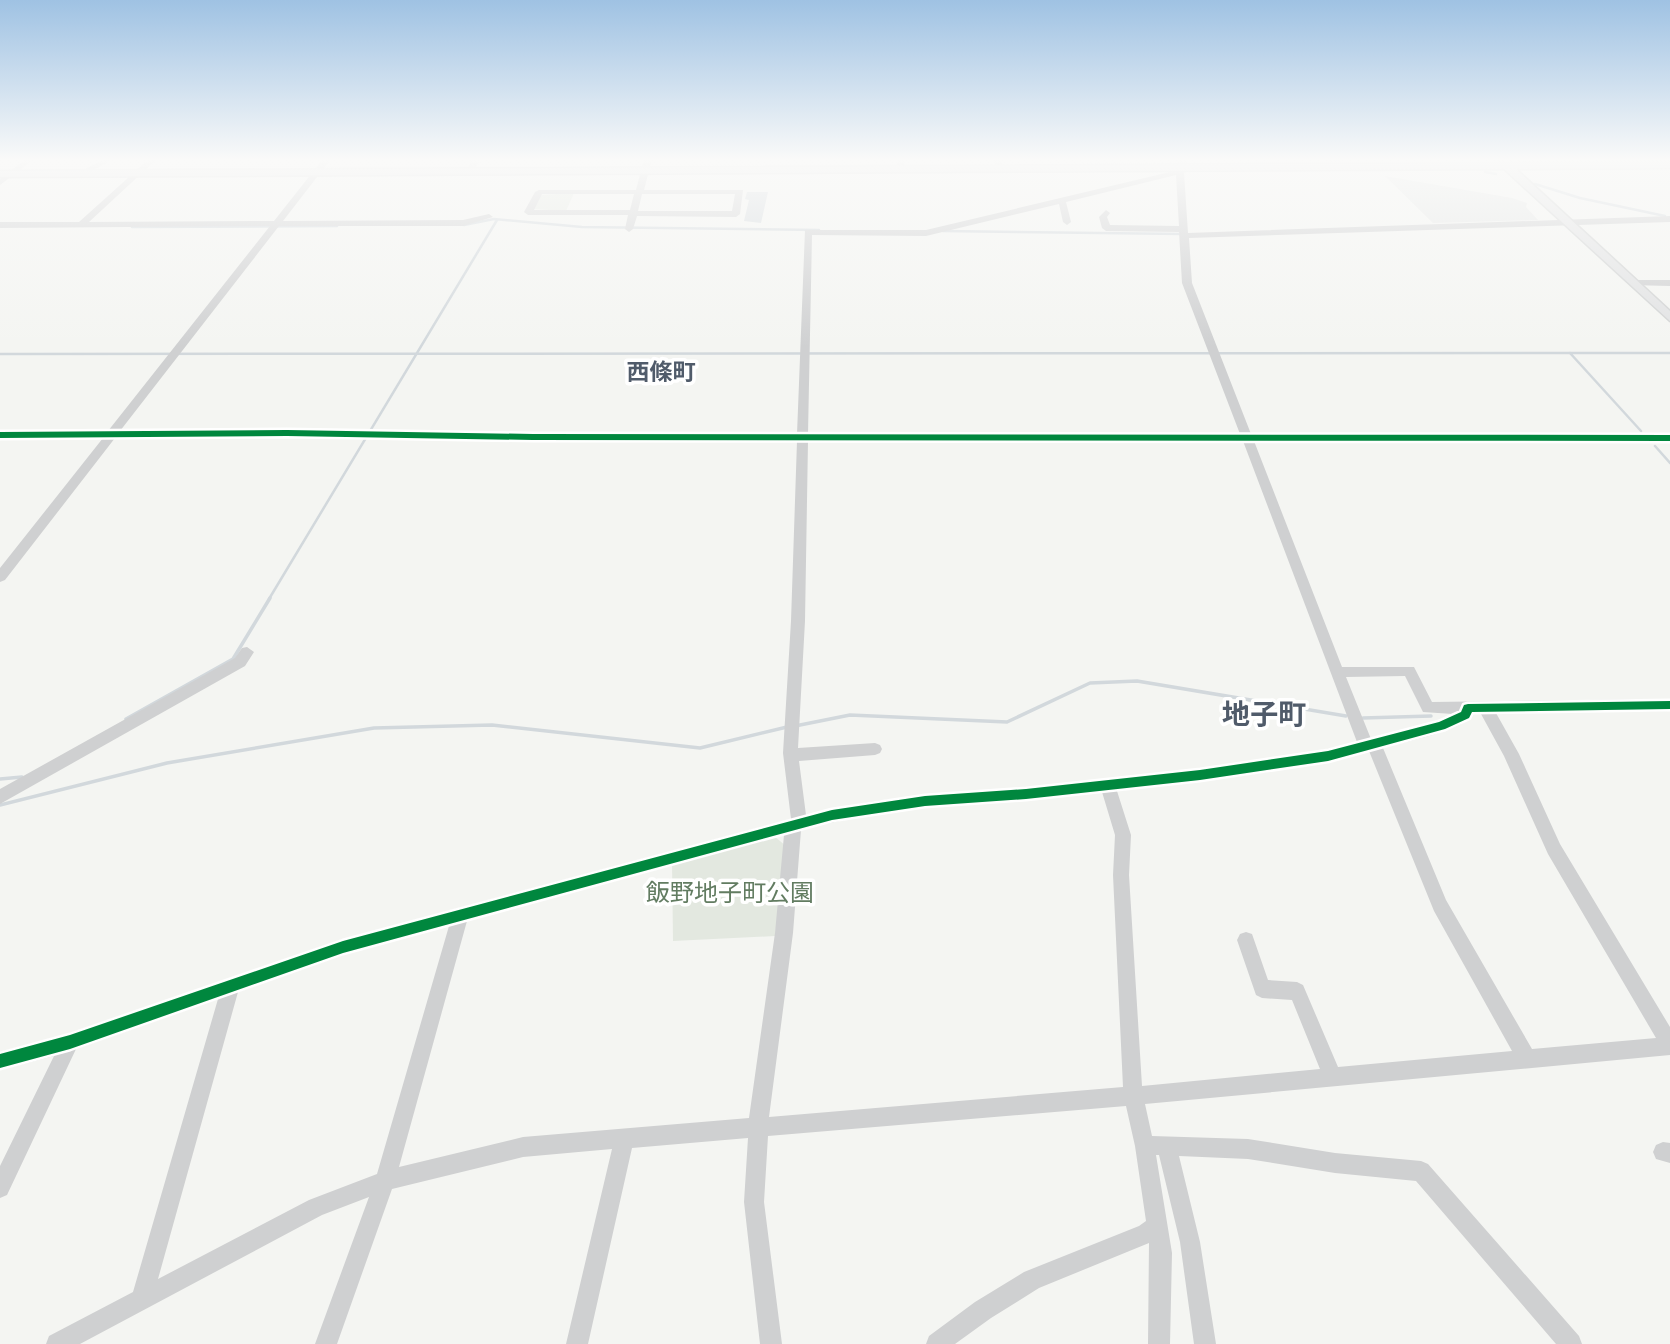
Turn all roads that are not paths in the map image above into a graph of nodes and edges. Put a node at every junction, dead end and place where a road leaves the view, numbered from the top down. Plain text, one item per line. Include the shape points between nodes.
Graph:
1 (85, 222) edge
2 (278, 222) edge
3 (469, 222) edge
4 (631, 222) edge
5 (973, 222) edge
6 (1104, 222) edge
7 (1183, 222) edge
8 (1601, 222) edge
9 (1568, 223) junction
10 (0, 225) edge
11 (81, 225) junction
12 (275, 226) junction
13 (629, 228) dead end
14 (1183, 233) junction
15 (1633, 283) junction
16 (1670, 283) edge
17 (1670, 317) edge
18 (112, 434) junction
19 (0, 435) edge
20 (804, 437) junction
21 (1246, 437) junction
22 (1670, 438) edge
23 (0, 577) edge
24 (247, 652) dead end
25 (1338, 672) junction
26 (1670, 705) edge
27 (1468, 708) junction
28 (1487, 711) junction
29 (1370, 746) junction
30 (875, 749) dead end
31 (790, 755) junction
32 (1108, 786) junction
33 (0, 797) edge
34 (796, 824) junction
35 (461, 914) junction
36 (1246, 940) dead end
37 (231, 986) junction
38 (70, 1042) junction
39 (1670, 1045) edge
40 (1527, 1059) junction
41 (0, 1061) edge
42 (1333, 1077) junction
43 (1133, 1096) junction
44 (760, 1126) junction
45 (625, 1137) junction
46 (1156, 1146) junction
47 (385, 1181) junction
48 (0, 1188) edge
49 (1157, 1226) junction
50 (142, 1299) junction
51 (58, 1344) edge
52 (326, 1344) edge
53 (577, 1344) edge
54 (771, 1344) edge
55 (937, 1344) edge
56 (1159, 1344) edge
57 (1205, 1344) edge
58 (1571, 1344) edge

1 - 11 street
2 - 12 street
3 - 12 street
4 - 13 street
5 - 20 street via 928,232 808,232
6 - 14 street via 1106,228
7 - 14 street
8 - 9 street
9 - 14 street
9 - 15 main road
10 - 11 street
11 - 12 street
12 - 18 street
14 - 21 street via 1187,283
15 - 16 street
15 - 17 main road
18 - 19 street
18 - 20 street
18 - 23 street
20 - 21 street
20 - 31 street
21 - 22 street
21 - 25 street
24 - 33 street via 240,662
25 - 27 street via 1409,671 1428,708
25 - 29 street
26 - 28 street
27 - 28 street
27 - 29 street via 1465,715 1441,726
28 - 39 street via 1554,849
29 - 32 street via 1328,756
29 - 40 street via 1440,905
30 - 31 street
31 - 34 street
32 - 34 street via 894,804
32 - 43 street via 1123,835 1121,875
34 - 35 street
34 - 44 street
35 - 37 street via 343,947
35 - 47 street
36 - 42 street via 1262,989 1297,991
37 - 38 street
37 - 50 street
38 - 41 street
38 - 48 street
39 - 40 street
40 - 42 street
42 - 43 street
43 - 44 street
43 - 46 street
44 - 45 street
44 - 54 street via 754,1202
45 - 47 street via 523,1147
45 - 53 street
46 - 49 street
46 - 57 street via 1190,1242
46 - 58 street via 1248,1149 1420,1171
47 - 50 street via 308,1212
47 - 52 street
49 - 55 street via 1032,1280
49 - 56 street
50 - 51 street

